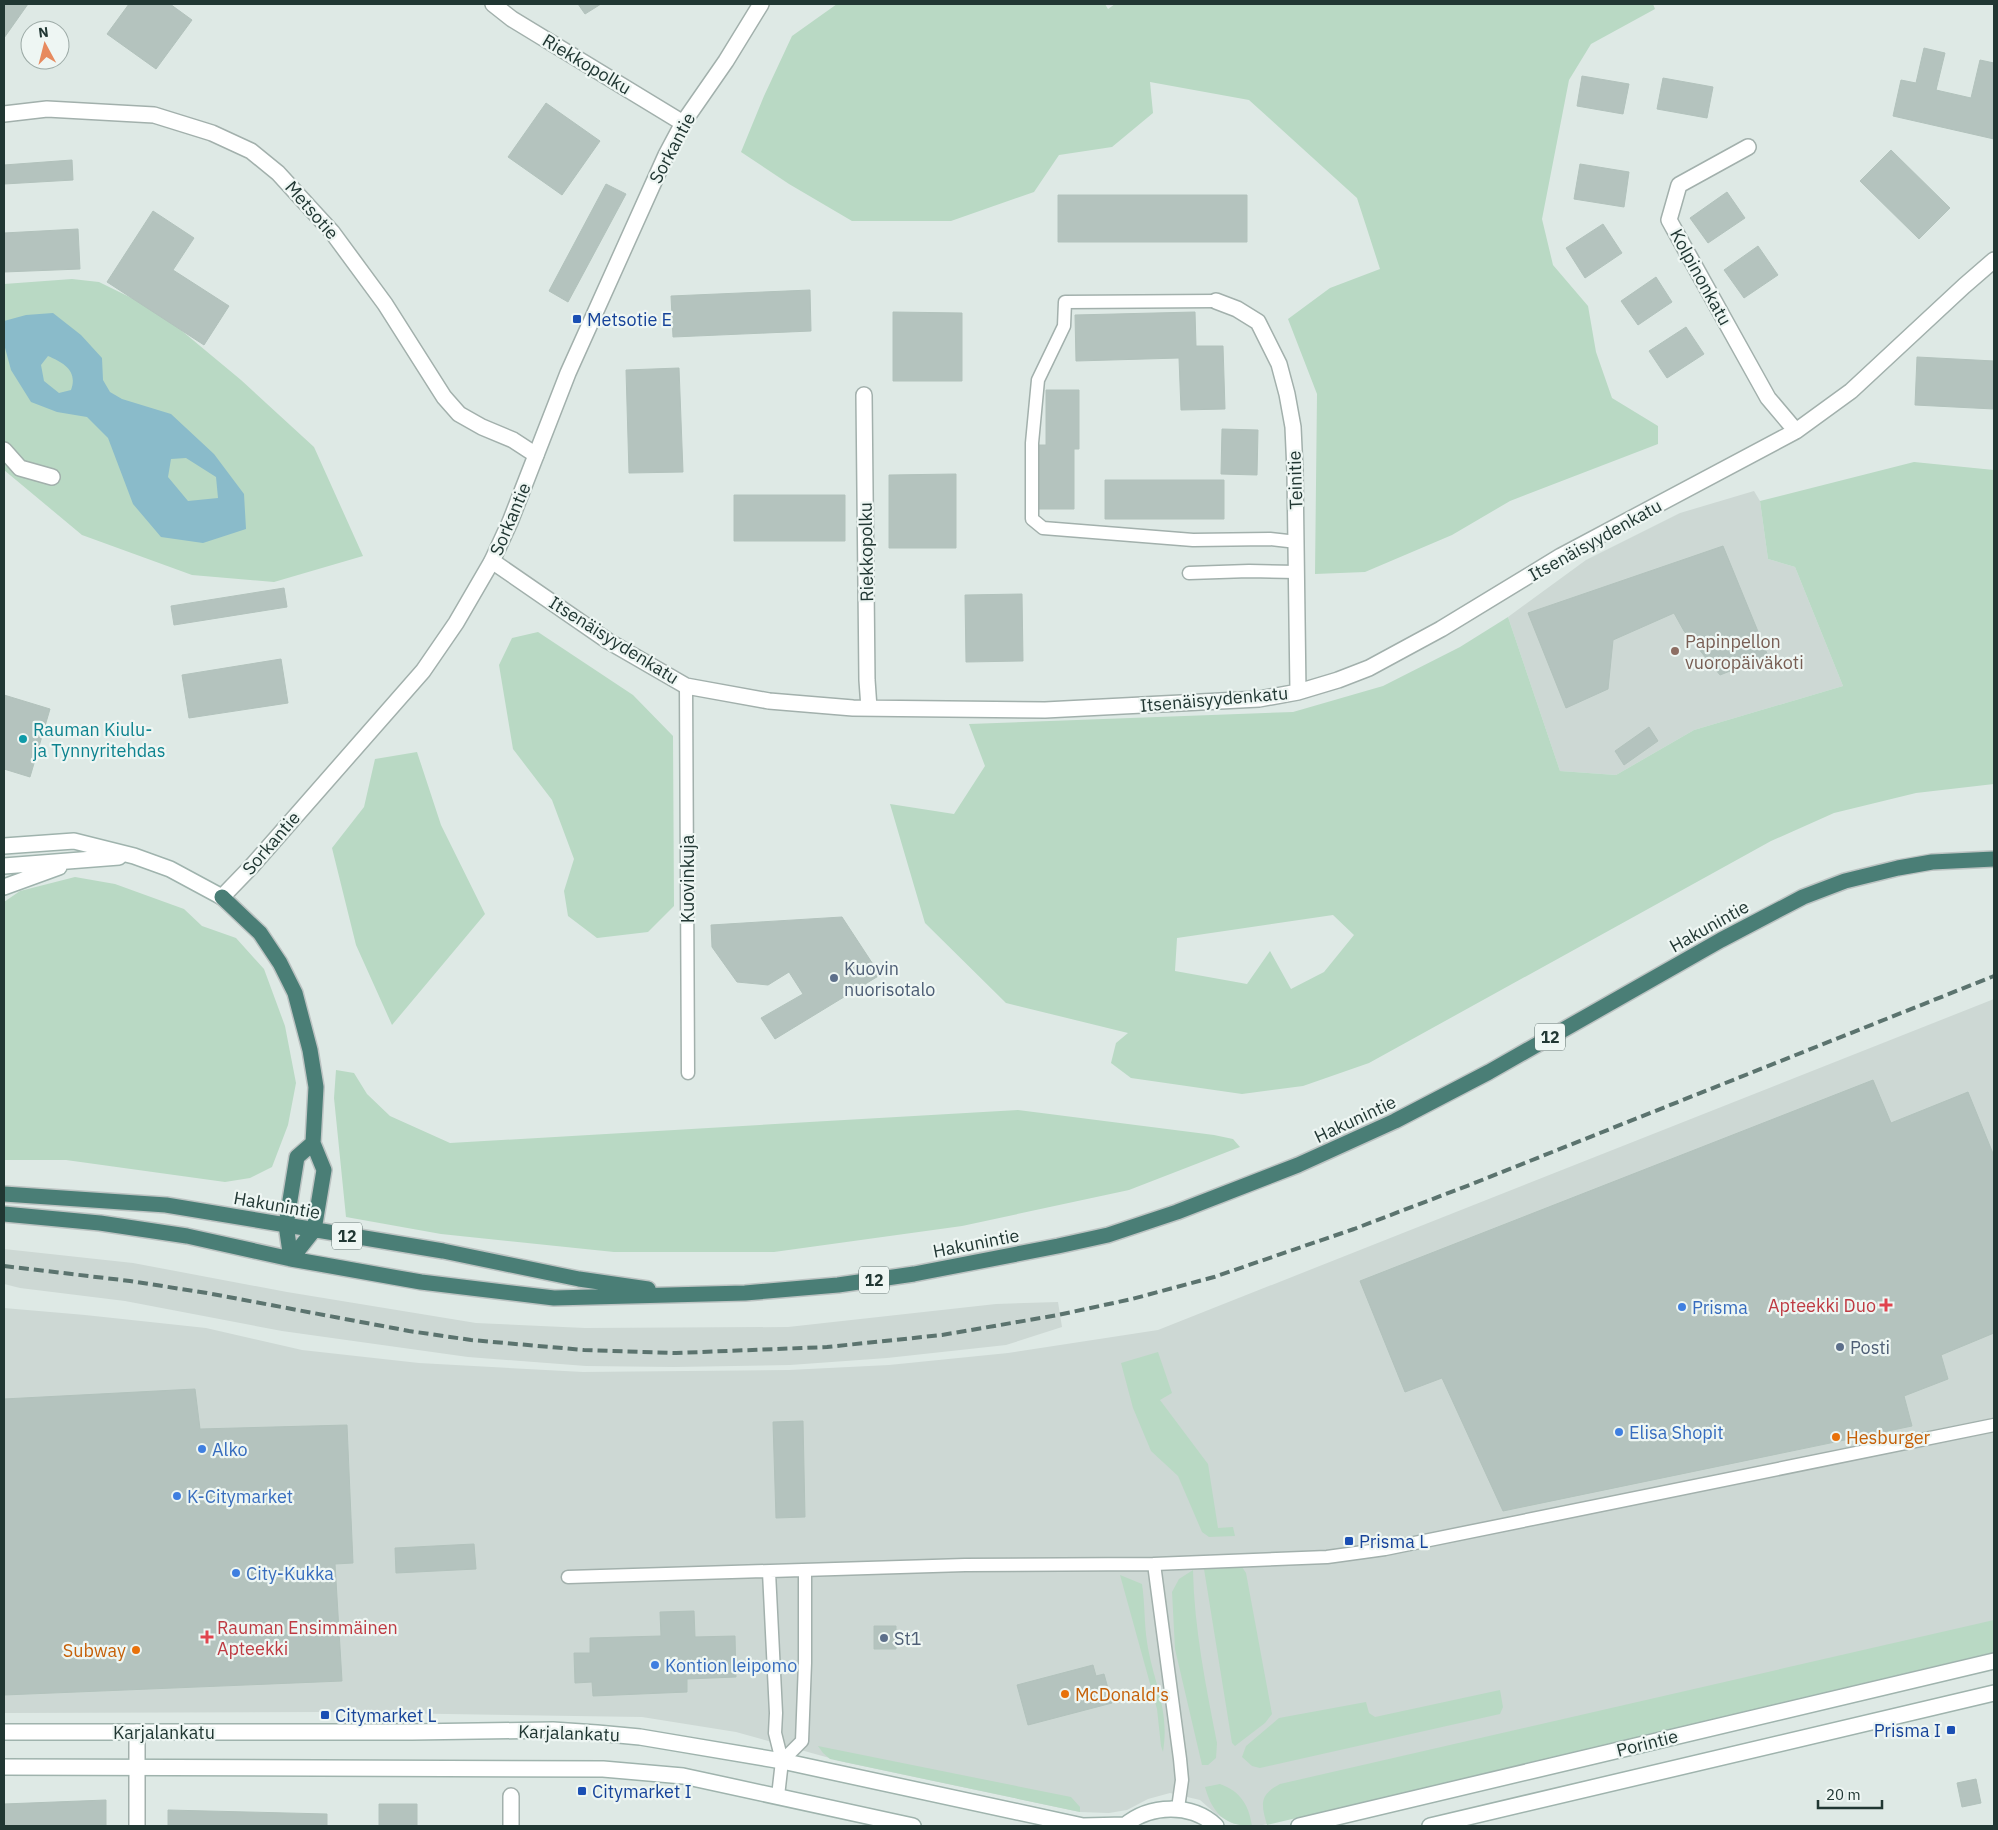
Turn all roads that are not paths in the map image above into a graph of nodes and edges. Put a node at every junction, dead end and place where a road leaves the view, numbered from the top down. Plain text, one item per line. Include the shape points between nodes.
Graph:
1 (493, 4) edge
2 (760, 4) edge
3 (4, 114) edge
4 (683, 123) junction
5 (1748, 147) dead end
6 (1994, 263) edge
7 (1216, 301) joint
8 (864, 395) dead end
9 (1796, 431) junction
10 (4, 450) edge
11 (536, 455) junction
12 (52, 477) dead end
13 (1297, 542) junction
14 (492, 561) junction
15 (1297, 572) junction
16 (1189, 573) dead end
17 (686, 686) junction
18 (1298, 692) junction
19 (869, 708) junction
20 (4, 846) edge
21 (134, 856) junction
22 (1994, 859) edge
23 (78, 860) junction
24 (4, 866) edge
25 (4, 886) edge
26 (222, 896) junction
27 (688, 1073) dead end
28 (313, 1143) junction
29 (4, 1194) edge
30 (4, 1214) edge
31 (286, 1225) junction
32 (314, 1230) junction
33 (291, 1259) junction
34 (689, 1295) junction
35 (1994, 1426) edge
36 (1154, 1564) junction
37 (805, 1570) junction
38 (769, 1572) junction
39 (568, 1577) dead end
40 (1994, 1661) edge
41 (1994, 1693) edge
42 (4, 1732) edge
43 (137, 1732) junction
44 (782, 1760) junction
45 (4, 1767) edge
46 (137, 1768) junction
47 (511, 1796) dead end
48 (778, 1796) junction
49 (1178, 1808) junction
50 (137, 1826) edge
51 (511, 1826) edge
52 (913, 1826) edge
53 (1125, 1826) edge
54 (1216, 1826) edge
55 (1299, 1826) edge
56 (1430, 1826) edge

1 - 4 street, Riekkopolku via 512,19
2 - 4 street, Sorkantie
3 - 11 street, Metsotie via 47,109 154,115 212,133 251,152 278,173 332,232 385,304 444,397 459,414 514,440
4 - 11 street, Sorkantie via 568,373
5 - 9 street, Kolpinonkatu via 1679,185 1669,220 1768,398
6 - 9 street, Itsenäisyydenkatu via 1964,286 1851,391
7 - 13 street, Teinitie via 1238,309 1258,322 1280,364 1293,427
7 - 13 lane via 1065,302 1064,326 1038,380 1032,443 1032,519 1043,528 1193,540
8 - 19 street, Riekkopolku
9 - 18 street, Itsenäisyydenkatu via 1562,556 1369,668
10 - 12 street via 20,468
11 - 14 street, Sorkantie
13 - 15 street, Teinitie
14 - 17 street, Itsenäisyydenkatu via 608,641
14 - 26 street, Sorkantie via 423,671
15 - 16 lane
15 - 18 street, Teinitie
17 - 19 street, Itsenäisyydenkatu via 769,701
17 - 27 lane, Kuovinkuja
18 - 19 street, Itsenäisyydenkatu via 1259,700 1045,710
20 - 21 street via 74,841
21 - 23 street
21 - 26 street via 170,869
22 - 34 highway, Hakunintie / 12 via 1932,862 1898,868 1845,881 1803,897 1395,1121 1298,1165 1177,1212 1058,1246 914,1274 838,1285
23 - 24 street
23 - 25 street
26 - 28 highway via 260,933 295,993 316,1087
28 - 31 highway via 297,1157
28 - 32 highway via 324,1170
29 - 31 highway, Hakunintie / 12 via 166,1205
30 - 33 highway, Hakunintie / 12 via 100,1223 187,1236
31 - 32 highway, Hakunintie / 12
31 - 33 highway
32 - 33 highway
32 - 34 highway, Hakunintie / 12 via 579,1279
33 - 34 highway, Hakunintie / 12 via 421,1282 554,1298
35 - 36 lane via 1384,1549 1326,1557
36 - 37 lane
36 - 49 lane via 1180,1759 1182,1780
37 - 38 lane
37 - 44 lane via 806,1663 802,1741
38 - 39 lane
38 - 44 lane via 775,1733
40 - 55 street, Porintie
41 - 56 street, Porintie
42 - 43 street, Karjalankatu
43 - 44 street, Karjalankatu via 570,1731 640,1737
43 - 46 street
44 - 48 lane
44 - 53 street, Karjalankatu via 1083,1826
45 - 46 street, Karjalankatu
46 - 48 street, Karjalankatu via 603,1769 683,1776
46 - 50 street
47 - 51 street
48 - 52 street, Karjalankatu
49 - 53 street via 1154,1811 1135,1818
49 - 54 street via 1198,1814

